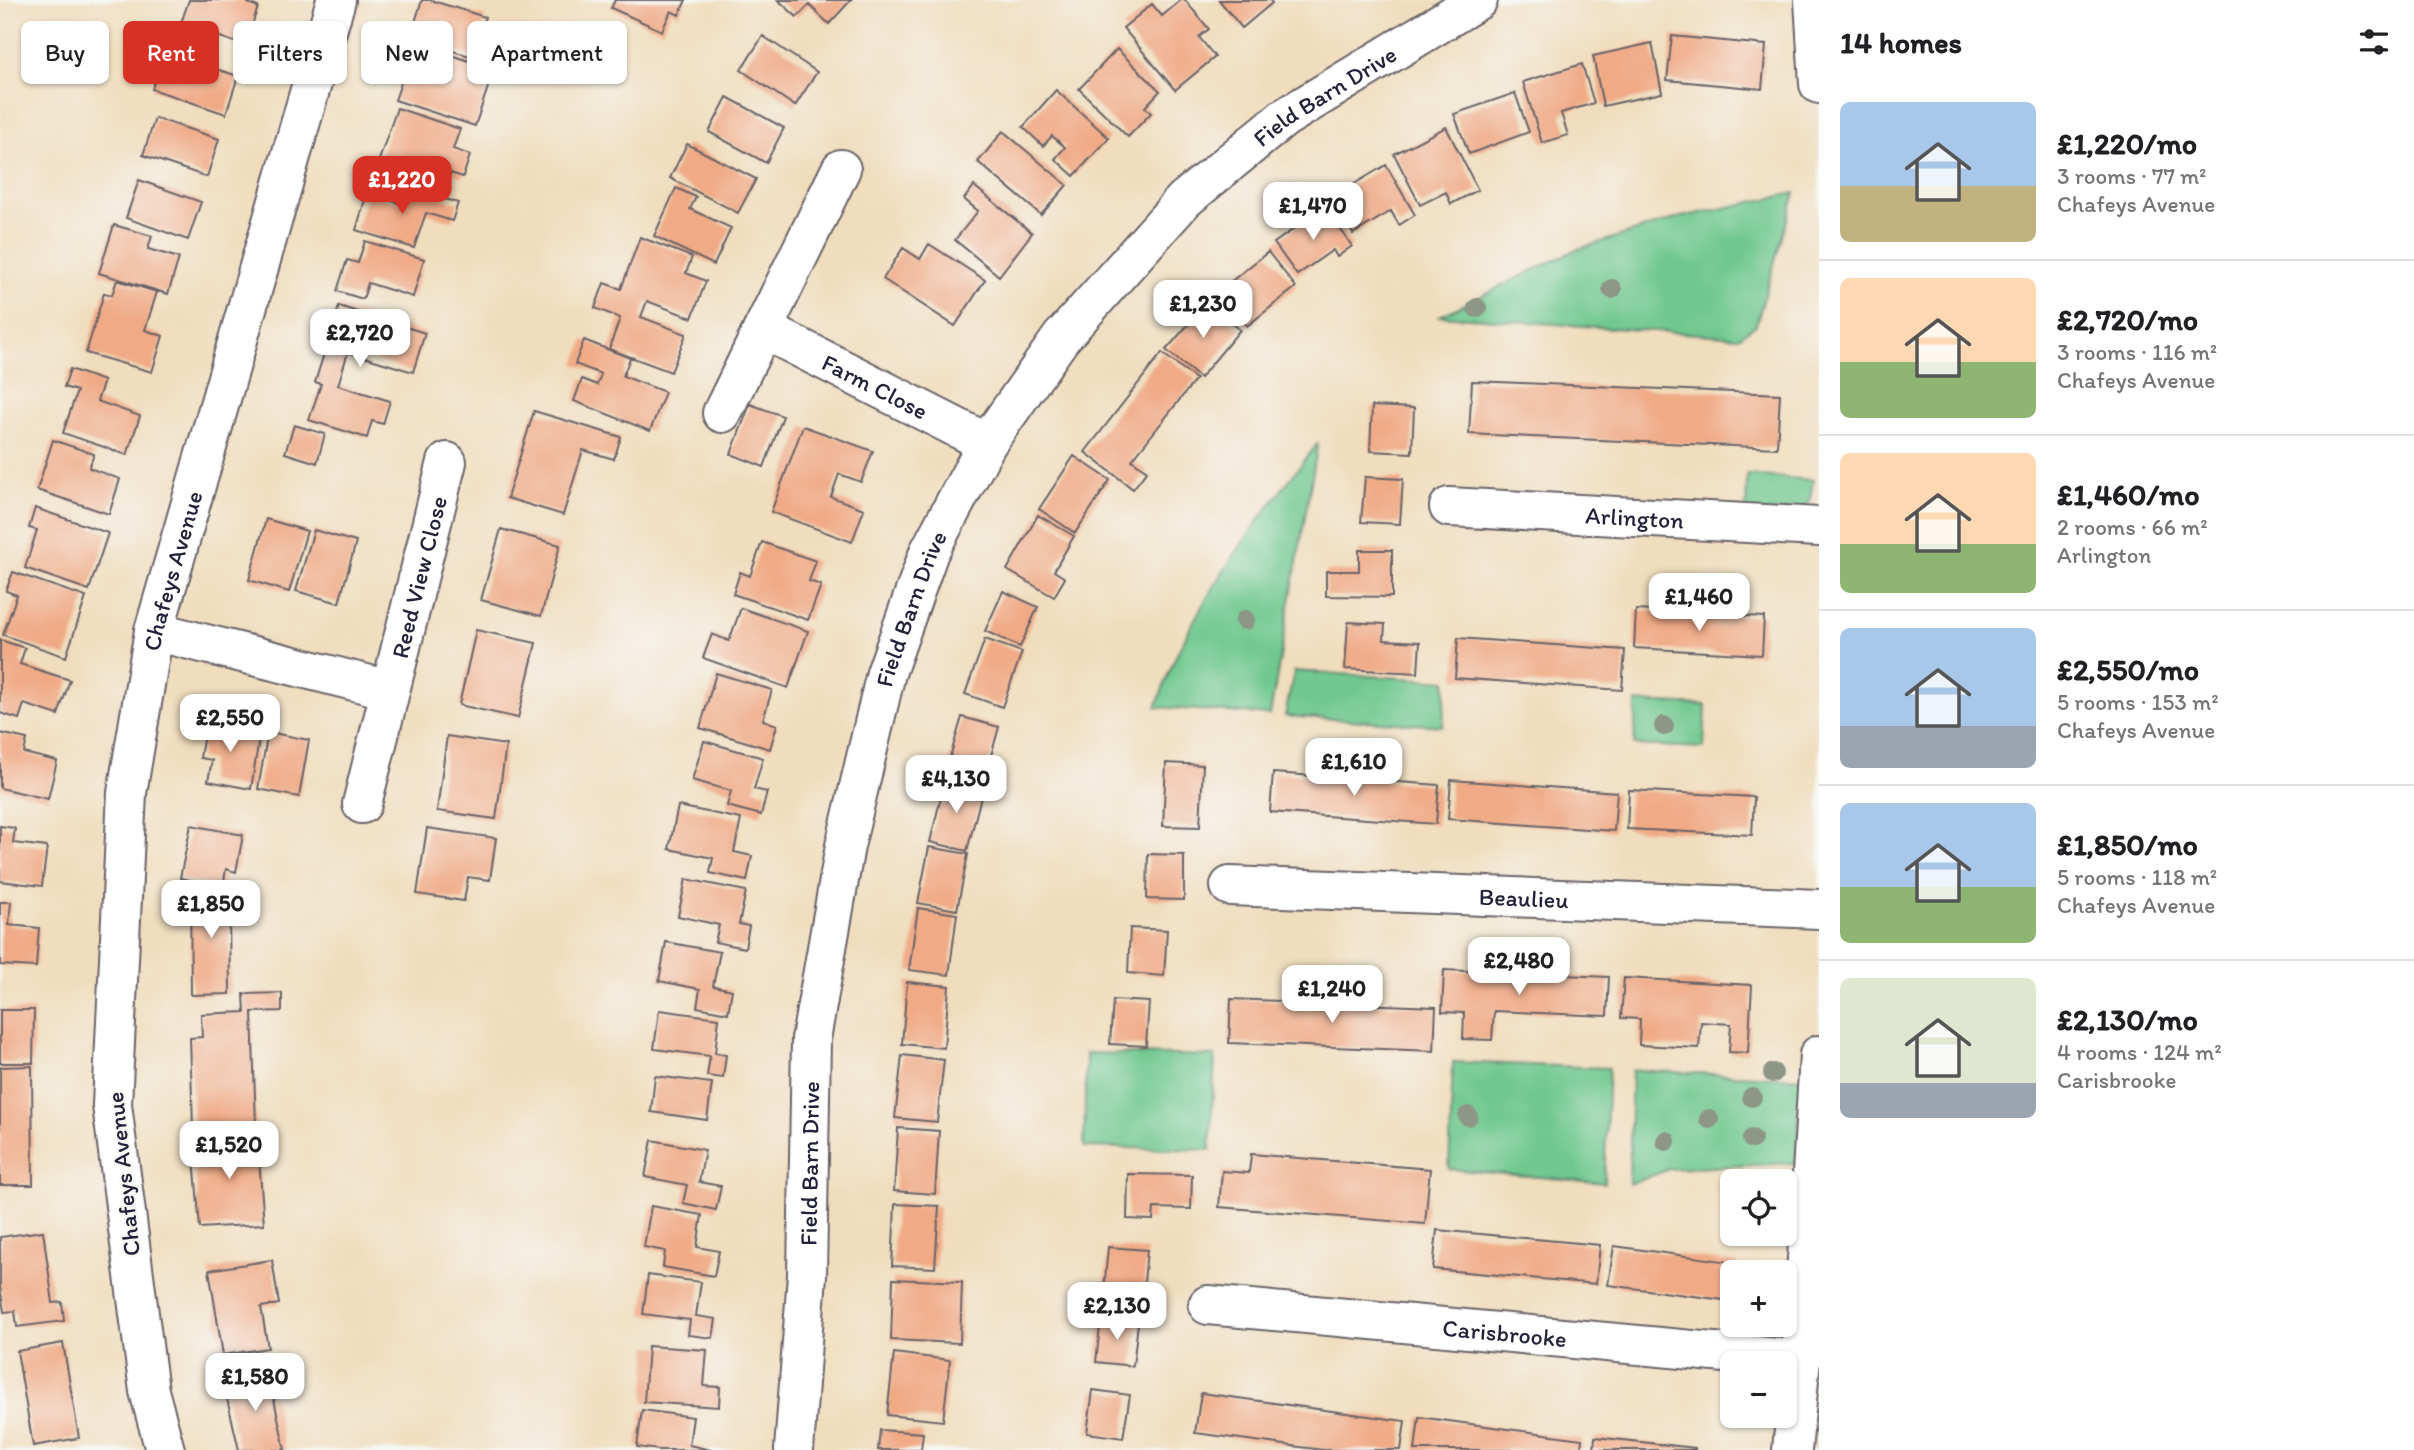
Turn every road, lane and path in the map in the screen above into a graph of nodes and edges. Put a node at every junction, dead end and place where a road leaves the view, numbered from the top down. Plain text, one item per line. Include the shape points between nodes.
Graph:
1 (337, 0) edge
2 (1478, 0) edge
3 (1814, 0) edge
4 (1819, 84) edge
5 (841, 169) dead end
6 (763, 330) junction
7 (722, 413) dead end
8 (987, 443) junction
9 (447, 462) dead end
10 (1449, 507) dead end
11 (1819, 527) edge
12 (153, 631) junction
13 (390, 690) junction
14 (362, 804) dead end
15 (1230, 886) dead end
16 (1819, 909) edge
17 (1819, 1055) edge
18 (1208, 1305) dead end
19 (1801, 1360) junction
20 (165, 1450) edge
21 (794, 1450) edge
22 (1792, 1450) edge

1 - 12 street, Chafeys Avenue
2 - 8 street, Field Barn Drive via 1284,118 1184,200 1061,338
3 - 4 street
5 - 6 street
6 - 7 street
6 - 8 street, Farm Close
8 - 21 street, Field Barn Drive via 929,552 886,673 845,846 811,1039 807,1275
9 - 13 street, Reed View Close
10 - 11 street, Arlington
12 - 13 street, Reed View Close
12 - 20 street, Chafeys Avenue via 127,793 112,1105 149,1391
13 - 14 street, Reed View Close
15 - 16 street, Beaulieu
17 - 19 street
18 - 19 street, Carisbrooke
19 - 22 street

